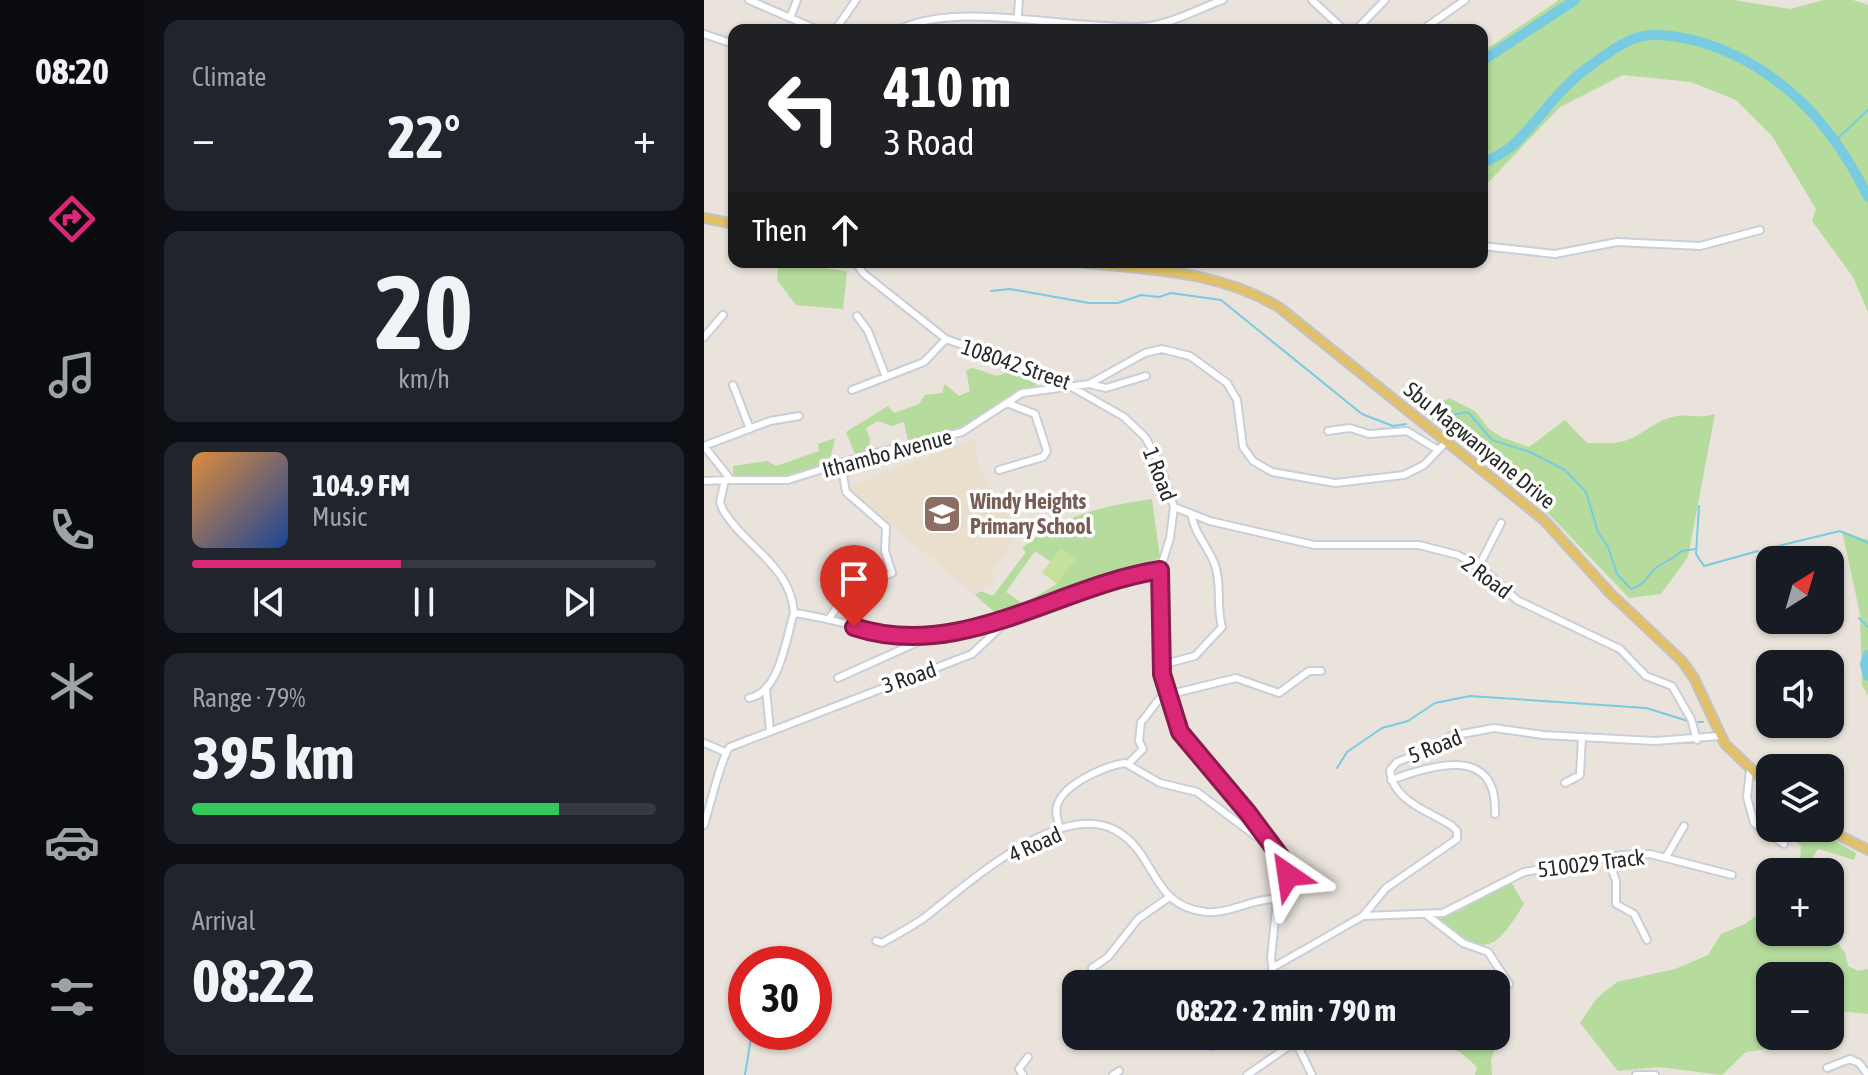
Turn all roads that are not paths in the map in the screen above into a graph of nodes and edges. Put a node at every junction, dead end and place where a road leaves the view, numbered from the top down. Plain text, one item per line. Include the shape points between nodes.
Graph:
1 (749, 0) edge
2 (797, 0) edge
3 (856, 0) edge
4 (1019, 0) edge
5 (1223, 0) edge
6 (1385, 0) edge
7 (1465, 0) edge
8 (1316, 1) edge
9 (1018, 14) junction
10 (790, 18) junction
11 (1065, 20) junction
12 (804, 24) edge
13 (839, 24) edge
14 (912, 24) edge
15 (1065, 24) edge
16 (1120, 24) edge
17 (1153, 24) edge
18 (1338, 24) edge
19 (1362, 24) edge
20 (1431, 24) edge
21 (704, 34) edge
22 (728, 42) edge
23 (704, 218) edge
24 (728, 223) edge
25 (1760, 230) dead end
26 (1488, 247) edge
27 (860, 268) edge
28 (1128, 268) edge
29 (723, 315) dead end
30 (857, 316) dead end
31 (704, 337) edge
32 (946, 339) junction
33 (1146, 376) dead end
34 (886, 377) junction
35 (1089, 384) junction
36 (733, 385) dead end
37 (1075, 387) junction
38 (852, 390) dead end
39 (1007, 403) junction
40 (799, 416) dead end
41 (750, 429) junction
42 (1328, 431) dead end
43 (1448, 440) junction
44 (704, 446) edge
45 (1438, 450) junction
46 (841, 463) junction
47 (999, 470) dead end
48 (728, 480) junction
49 (704, 481) edge
50 (1174, 507) junction
51 (1191, 514) junction
52 (1501, 523) dead end
53 (1479, 566) junction
54 (1160, 570) junction
55 (794, 613) junction
56 (1010, 618) junction
57 (829, 619) junction
58 (932, 635) junction
59 (1161, 665) junction
60 (1321, 671) dead end
61 (838, 678) dead end
62 (766, 689) junction
63 (1167, 694) junction
64 (749, 698) dead end
65 (770, 731) junction
66 (1719, 736) junction
67 (1582, 737) junction
68 (1697, 740) junction
69 (704, 743) edge
70 (725, 752) junction
71 (1128, 764) junction
72 (1750, 770) junction
73 (1756, 775) edge
74 (1391, 780) junction
75 (1565, 783) dead end
76 (706, 814) edge
77 (1495, 814) dead end
78 (704, 825) edge
79 (1684, 826) dead end
80 (1060, 829) junction
81 (1844, 838) edge
82 (1784, 844) dead end
83 (1272, 847) junction
84 (1868, 850) edge
85 (1666, 857) junction
86 (1608, 858) junction
87 (1732, 875) dead end
88 (1168, 898) junction
89 (1277, 899) junction
90 (1363, 916) junction
91 (1428, 916) junction
92 (1647, 940) dead end
93 (876, 941) dead end
94 (1092, 968) dead end
95 (1272, 968) joint
96 (1500, 970) edge
97 (1280, 1050) edge
98 (1300, 1050) edge
99 (1028, 1057) dead end
100 (1827, 1068) dead end
101 (1021, 1072) edge
102 (1247, 1075) edge
103 (1312, 1075) edge
104 (1636, 1075) edge
105 (1655, 1075) edge
106 (1868, 1075) edge

1 - 10 street
2 - 10 street
3 - 13 street
4 - 9 street
5 - 17 street
6 - 19 street
7 - 20 street
8 - 18 street
9 - 11 street
9 - 14 street via 948,8
10 - 12 street
11 - 15 street
11 - 16 street
21 - 22 street
23 - 24 main road
25 - 26 street via 1708,246 1617,242 1561,254
27 - 32 street, 108042 Street
28 - 43 main road, Sbu Magwanyane Drive via 1212,278 1249,291 1280,308
29 - 31 street
30 - 34 street
32 - 34 street via 929,359
32 - 37 street, 108042 Street
33 - 35 street via 1106,388
34 - 38 street
35 - 37 street, 108042 Street
35 - 45 street, 108042 Street via 1145,353 1184,353 1231,388 1243,447 1253,461 1272,472 1312,481 1350,483 1404,475
36 - 41 street
37 - 39 street, Ithambo Avenue via 1029,390
37 - 50 street, 1 Road via 1124,417 1145,437
39 - 46 street, Ithambo Avenue via 962,432
39 - 47 street via 1035,414 1047,451 1043,457
40 - 41 street
41 - 44 street
42 - 45 street via 1407,431
43 - 45 street, 108042 Street
43 - 66 main road, Sbu Magwanyane Drive via 1544,520 1682,661
44 - 48 street
46 - 48 street, Ithambo Avenue via 788,480
46 - 57 street via 846,492 886,527 885,551 892,573 852,588
48 - 49 street, Ithambo Avenue
48 - 55 street via 720,502 723,510 784,576
50 - 51 street, 2 Road
50 - 54 street, 1 Road
51 - 53 street, 2 Road via 1314,545 1428,546
51 - 59 street via 1199,541 1216,568 1222,627 1195,656
52 - 53 street
53 - 68 street, 2 Road via 1517,600 1620,649 1648,677 1668,683 1687,711
54 - 56 street, 3 Road
54 - 59 street, 1 Road
55 - 57 street
55 - 62 street
56 - 58 street via 956,634
56 - 65 street, 3 Road via 972,654
57 - 58 street via 868,632
58 - 61 street
59 - 63 street, 1 Road
60 - 63 street via 1309,671 1276,693 1236,678
62 - 64 street
62 - 65 street
63 - 71 street via 1141,722 1143,749
63 - 83 street, 1 Road via 1186,741
65 - 70 street, 3 Road
66 - 68 street, 5 Road
66 - 72 main road, Sbu Magwanyane Drive
67 - 68 street, 5 Road
67 - 74 street, 5 Road via 1494,728 1465,732 1397,762 1390,770
67 - 75 street via 1580,776
69 - 70 street
70 - 76 street
71 - 80 street via 1100,770 1062,797 1056,810
71 - 83 street via 1160,783 1197,792
72 - 73 main road, Sbu Magwanyane Drive
72 - 82 street via 1747,797 1754,823
74 - 77 street via 1465,764 1490,781
74 - 90 street, 5 Road via 1403,797 1452,826 1458,837 1386,888
76 - 78 street
79 - 85 street
80 - 88 street, 4 Road via 1098,825 1120,833 1140,853
80 - 93 street, 4 Road via 1013,850 920,920 882,943
81 - 84 main road
83 - 89 street, 1 Road via 1287,869
85 - 86 street, 510029 Track via 1642,853
85 - 87 street, 510029 Track
86 - 91 street, 510029 Track via 1524,872 1460,907
86 - 92 street via 1616,904 1634,914
88 - 89 street via 1210,912
88 - 94 street via 1143,914 1108,957
89 - 95 street, 1 Road
90 - 91 street, 510029 Track
90 - 95 street, 5 Road
91 - 96 street via 1463,943 1488,952
97 - 102 street
98 - 103 street
99 - 101 street
100 - 106 street via 1850,1059
104 - 105 street

